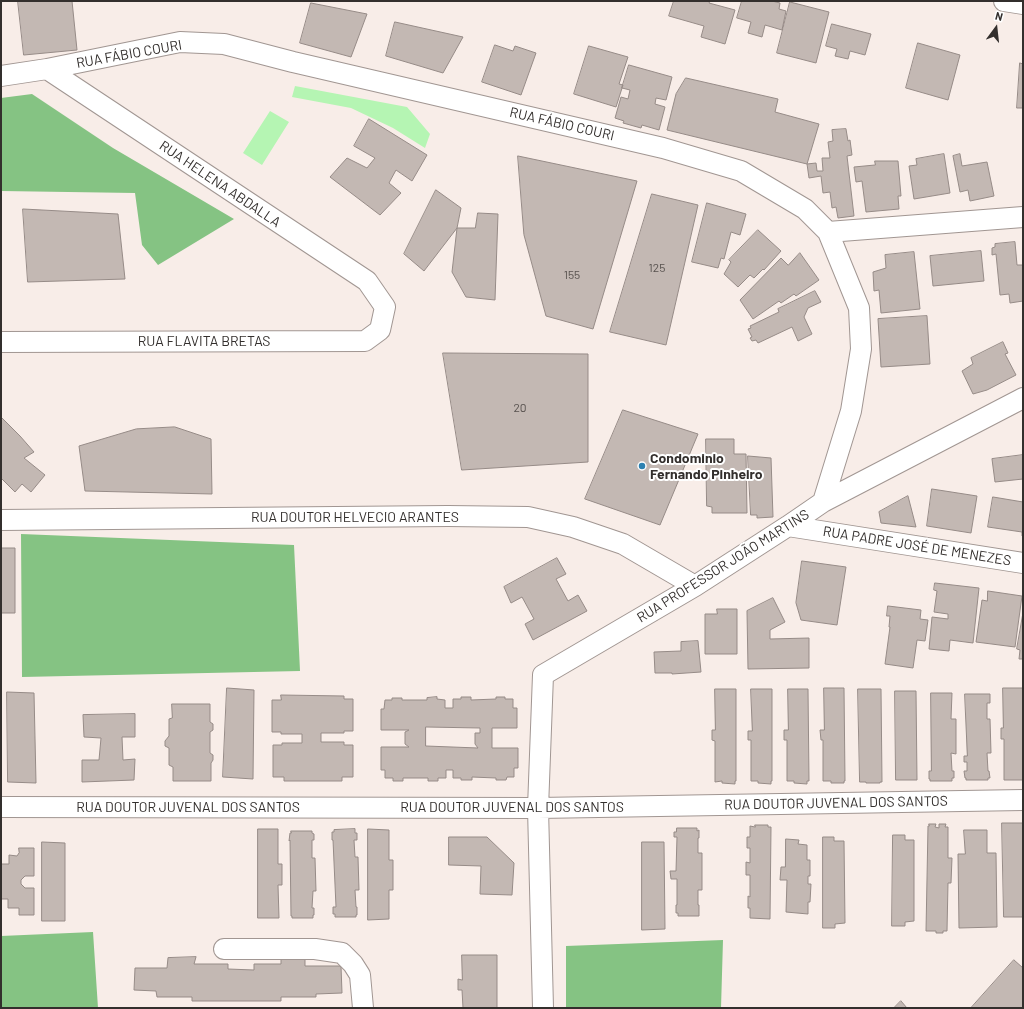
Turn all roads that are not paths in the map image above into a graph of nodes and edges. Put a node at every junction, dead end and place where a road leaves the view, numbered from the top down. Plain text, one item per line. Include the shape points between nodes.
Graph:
1 (1004, 1) edge
2 (1023, 4) edge
3 (47, 69) junction
4 (1, 76) edge
5 (1023, 218) edge
6 (828, 232) junction
7 (385, 308) joint
8 (1, 342) edge
9 (1023, 398) edge
10 (823, 502) junction
11 (1, 520) edge
12 (788, 526) junction
13 (1023, 563) edge
14 (694, 586) junction
15 (1023, 800) edge
16 (1, 807) edge
17 (538, 808) junction
18 (224, 949) dead end
19 (363, 1008) edge
20 (543, 1008) edge

1 - 2 street
3 - 4 street, RUA FÁBIO COURI
3 - 6 street, RUA FÁBIO COURI via 180,42 224,44 663,148 741,171 805,209
3 - 7 street, RUA HELENA ABDALLA via 367,281
5 - 6 street
6 - 10 street, RUA FÁBIO COURI via 860,308 861,349 851,411
7 - 8 street, RUA FLAVITA BRETAS via 380,330 365,340
9 - 10 street, RUA PROFESSOR JOÃO MARTINS
10 - 12 street, RUA PROFESSOR JOÃO MARTINS
11 - 14 street, RUA DOUTOR HELVECIO ARANTES via 440,516 528,518 573,527 623,544
12 - 13 street, RUA PADRE JOSÉ DE MENEZES
12 - 14 street, RUA PROFESSOR JOÃO MARTINS
14 - 17 street, RUA PROFESSOR JOÃO MARTINS via 543,675
15 - 17 street, RUA DOUTOR JUVENAL DOS SANTOS
16 - 17 street, RUA DOUTOR JUVENAL DOS SANTOS
17 - 20 street
18 - 19 street via 315,949 342,953 360,975

